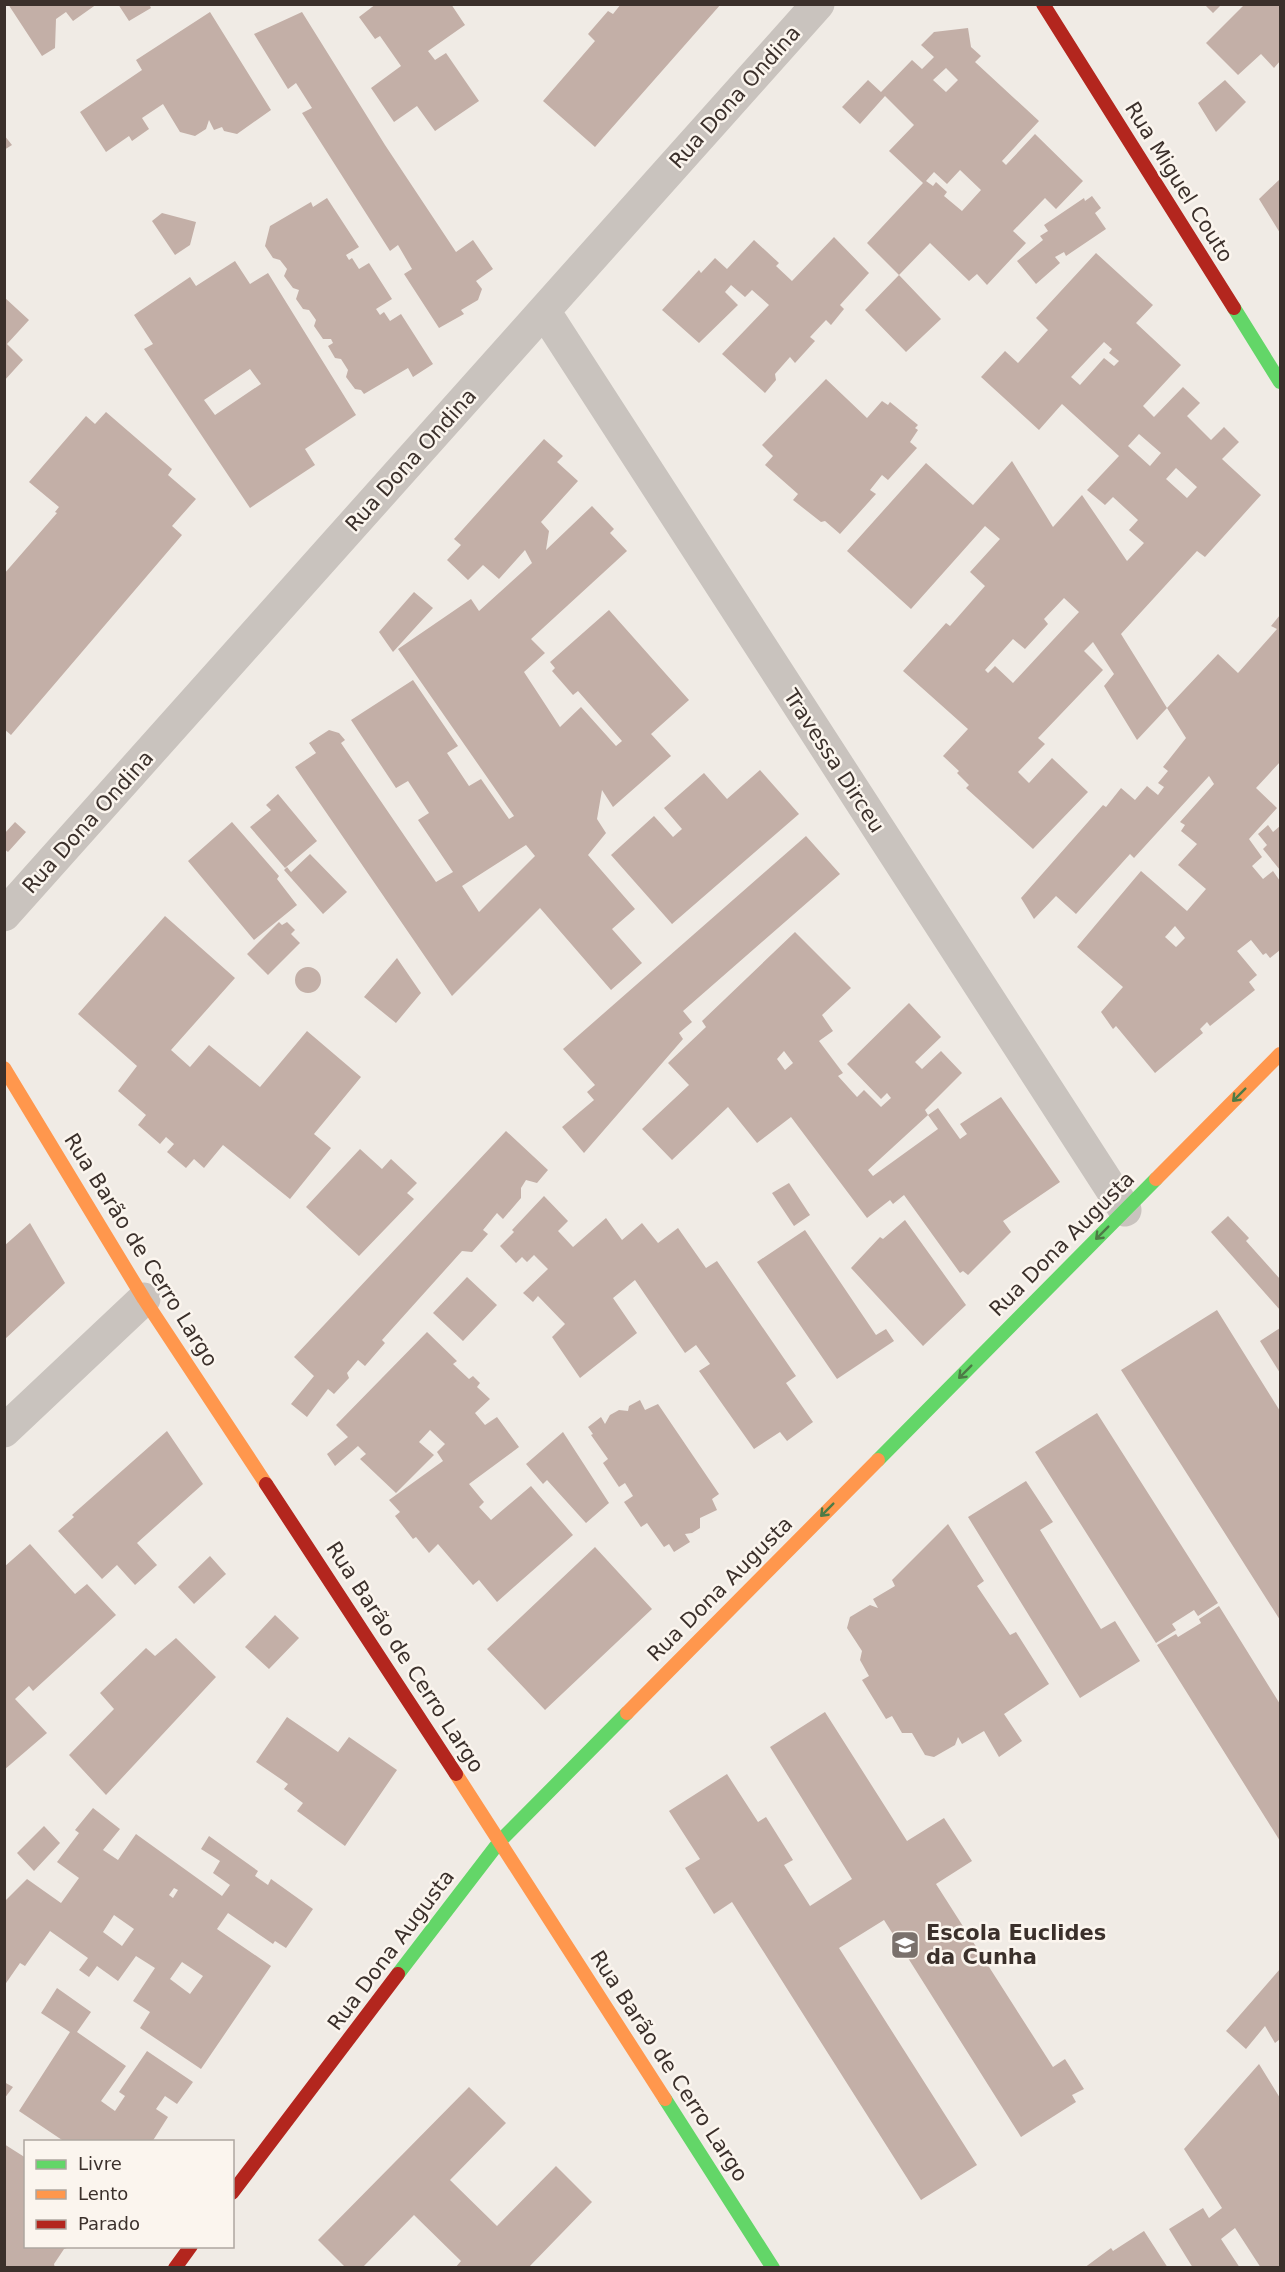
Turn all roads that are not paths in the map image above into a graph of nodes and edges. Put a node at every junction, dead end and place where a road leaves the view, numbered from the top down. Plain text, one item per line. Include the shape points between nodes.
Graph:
1 (818, 4) edge
2 (1042, 4) edge
3 (544, 311) junction
4 (1281, 382) edge
5 (4, 915) edge
6 (1281, 1054) edge
7 (4, 1068) edge
8 (1125, 1210) junction
9 (144, 1299) junction
10 (4, 1431) edge
11 (500, 1841) junction
12 (234, 2190) edge
13 (190, 2248) edge
14 (176, 2268) edge
15 (773, 2268) edge

1 - 3 street, Rua Dona Ondina
2 - 4 street, Rua Miguel Couto
3 - 5 street, Rua Dona Ondina
3 - 8 street, Travessa Dirceu
6 -> 8 street, Rua Dona Augusta
7 - 9 street, Rua Barão de Cerro Largo
8 -> 11 street, Rua Dona Augusta
9 - 10 street
9 - 11 street, Rua Barão de Cerro Largo
11 - 12 street, Rua Dona Augusta
11 - 15 street, Rua Barão de Cerro Largo
13 - 14 street

